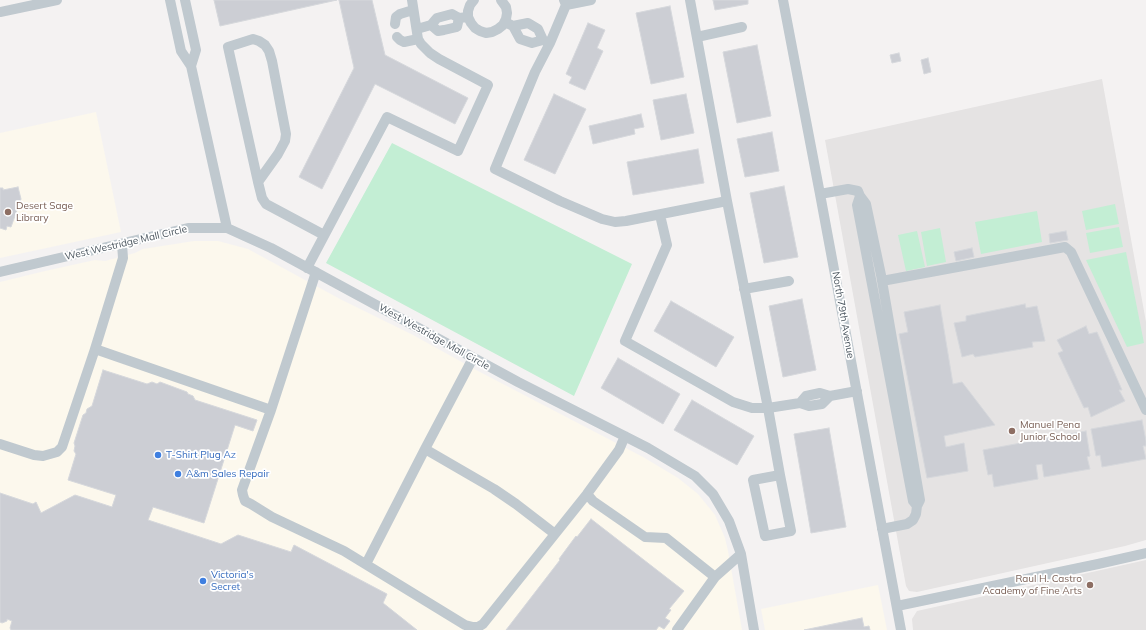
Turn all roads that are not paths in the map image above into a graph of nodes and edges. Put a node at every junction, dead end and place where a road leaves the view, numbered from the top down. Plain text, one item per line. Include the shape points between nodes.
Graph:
1 (56, 0) edge
2 (170, 0) edge
3 (185, 0) edge
4 (474, 0) edge
5 (501, 0) edge
6 (591, 0) edge
7 (690, 0) edge
8 (783, 0) edge
9 (565, 2) edge
10 (412, 5) edge
11 (0, 12) edge
12 (464, 18) junction
13 (395, 24) dead end
14 (509, 24) junction
15 (742, 27) dead end
16 (418, 34) junction
17 (397, 36) dead end
18 (697, 37) junction
19 (546, 41) junction
20 (191, 66) junction
21 (258, 182) junction
22 (820, 194) junction
23 (860, 196) junction
24 (727, 201) junction
25 (660, 215) junction
26 (227, 228) junction
27 (324, 235) junction
28 (122, 244) junction
29 (312, 270) junction
30 (0, 272) edge
31 (789, 281) dead end
32 (882, 281) junction
33 (744, 289) junction
34 (95, 349) junction
35 (473, 358) junction
36 (857, 391) junction
37 (768, 408) junction
38 (271, 410) junction
39 (1146, 410) edge
40 (625, 436) junction
41 (0, 444) edge
42 (425, 449) junction
43 (780, 474) junction
44 (587, 494) junction
45 (917, 506) junction
46 (882, 529) junction
47 (555, 534) junction
48 (1146, 553) edge
49 (741, 554) junction
50 (366, 564) junction
51 (715, 577) junction
52 (897, 606) junction
53 (676, 630) edge
54 (754, 630) edge
55 (901, 630) edge

1 - 11 street
2 - 20 street via 181,52
3 - 20 street via 196,50
4 - 12 street
5 - 14 street via 506,7
6 - 9 street
7 - 18 street
8 - 22 street, North 79th Avenue
9 - 19 street
10 - 13 street via 396,17
10 - 16 street
12 - 14 street via 474,28 486,33
12 - 16 street via 457,27 438,31 431,25
14 - 19 street via 528,23 538,29
14 - 19 street via 520,39 532,43
15 - 18 street
16 - 17 street via 404,42
16 - 27 street via 421,44 439,60 488,85 458,151 387,117
18 - 24 street
19 - 25 street via 495,169 602,219 615,222
20 - 26 street
21 - 21 street via 228,47 253,39 265,45 269,51 286,134 278,154
21 - 27 street via 266,204
22 - 23 street via 848,189 858,191
22 - 36 street, North 79th Avenue
23 - 32 street via 866,204
23 - 45 street via 857,205 913,501
24 - 25 street
24 - 33 street
25 - 37 street via 667,245 625,341 733,402 752,408
26 - 28 street, West Westridge Mall Circle via 188,228
26 - 29 street, West Westridge Mall Circle
27 - 29 street
28 - 30 street, West Westridge Mall Circle
28 - 34 street via 123,258
29 - 35 street, West Westridge Mall Circle
29 - 38 street
31 - 33 street
32 - 39 street via 1065,247 1071,252
32 - 45 street via 920,500
33 - 37 street
34 - 38 street
34 - 41 street via 62,447 57,452 34,456
35 - 40 street, West Westridge Mall Circle
35 - 42 street
36 - 37 street via 830,396 822,404 809,406 800,403
36 - 46 street, North 79th Avenue
37 - 43 street
38 - 50 street via 242,490 245,501
40 - 44 street via 619,450
40 - 49 street, West Westridge Mall Circle via 674,463 703,483 730,521
42 - 47 street via 494,489
42 - 50 street
43 - 43 street via 791,531 765,536 753,480
44 - 47 street
44 - 51 street via 593,501 645,537 666,538
45 - 46 street via 913,520 907,524
46 - 52 street, North 79th Avenue
47 - 50 street via 478,627 465,625
48 - 52 street
49 - 51 street
49 - 54 street, West Westridge Mall Circle
51 - 53 street
52 - 55 street, North 79th Avenue

